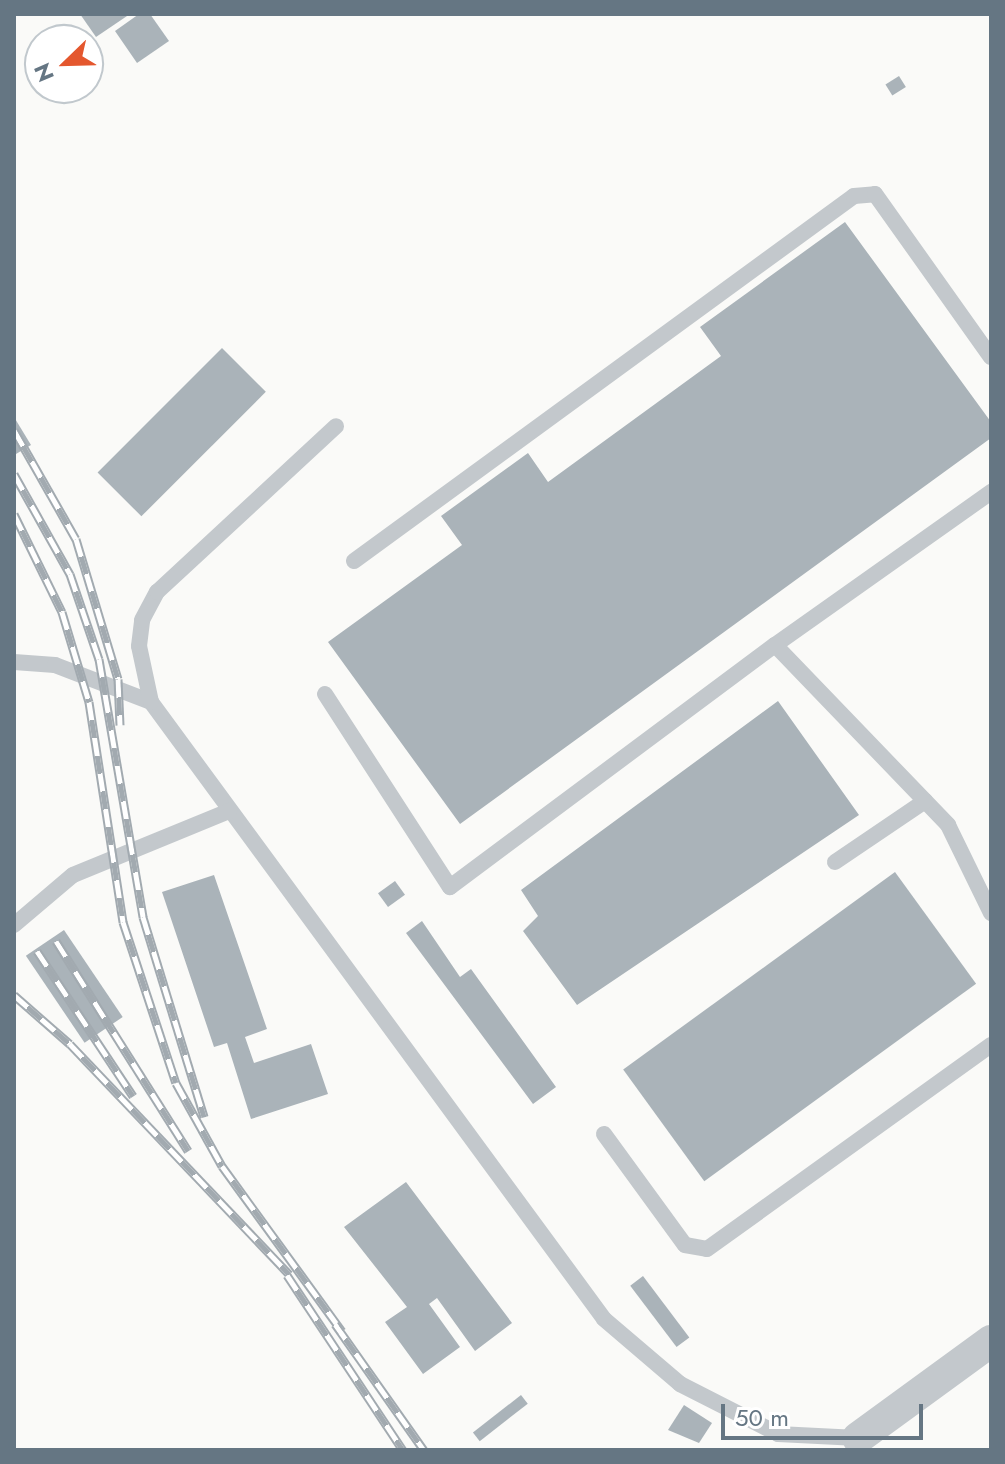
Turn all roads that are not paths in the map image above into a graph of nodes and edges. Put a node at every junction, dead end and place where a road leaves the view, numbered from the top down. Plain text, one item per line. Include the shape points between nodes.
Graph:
1 (991, 357) edge
2 (336, 426) dead end
3 (991, 492) edge
4 (354, 561) dead end
5 (775, 645) junction
6 (14, 662) edge
7 (325, 694) dead end
8 (151, 702) junction
9 (925, 801) junction
10 (229, 811) junction
11 (835, 862) dead end
12 (991, 913) edge
13 (14, 925) edge
14 (991, 1045) edge
15 (604, 1134) dead end
16 (991, 1341) edge
17 (856, 1444) edge

1 - 4 lane via 875,194 854,196
2 - 8 lane via 157,592 142,620 139,646
3 - 5 lane
5 - 7 lane via 450,887
5 - 9 lane
6 - 8 lane via 55,665
8 - 10 lane
9 - 11 lane
9 - 12 lane via 948,825
10 - 13 lane via 73,875
10 - 17 lane via 604,1319 680,1384 778,1434
14 - 15 lane via 707,1249 685,1245
16 - 17 street

